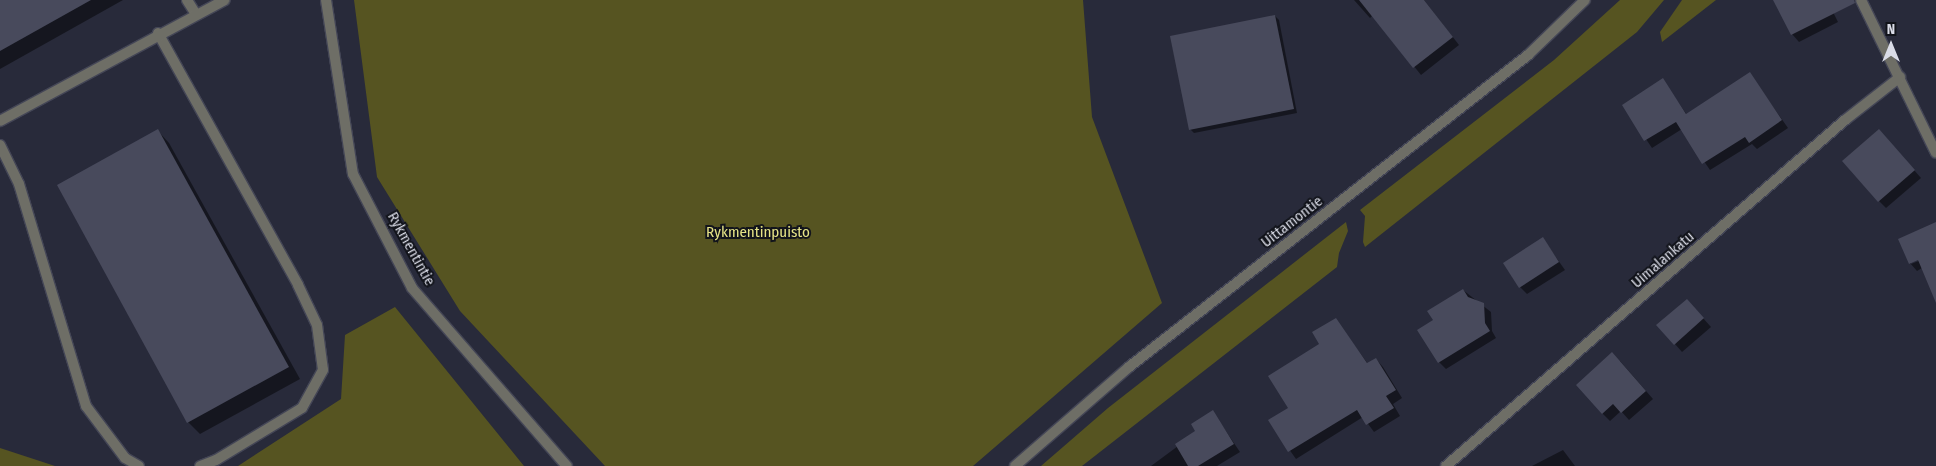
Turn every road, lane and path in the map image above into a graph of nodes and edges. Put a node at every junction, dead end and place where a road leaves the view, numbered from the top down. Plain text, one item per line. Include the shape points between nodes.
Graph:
1 (187, 0) edge
2 (225, 0) edge
3 (326, 0) edge
4 (1585, 0) edge
5 (1861, 0) edge
6 (195, 13) junction
7 (158, 33) junction
8 (1900, 77) junction
9 (0, 120) edge
10 (0, 145) edge
11 (1936, 153) edge
12 (139, 466) edge
13 (200, 466) edge
14 (567, 466) edge
15 (1015, 466) edge
16 (1446, 466) edge

1 - 6 street
2 - 6 street
3 - 14 street, Rykmentintie via 352,174 412,288
4 - 15 street, Uittamontie via 1528,55 1130,367
5 - 8 street
6 - 7 street
7 - 9 street
7 - 13 street via 318,325 323,370 302,408 216,460
8 - 11 street
8 - 16 street, Uimalankatu via 1845,120
10 - 12 street via 19,184 86,406 125,458

